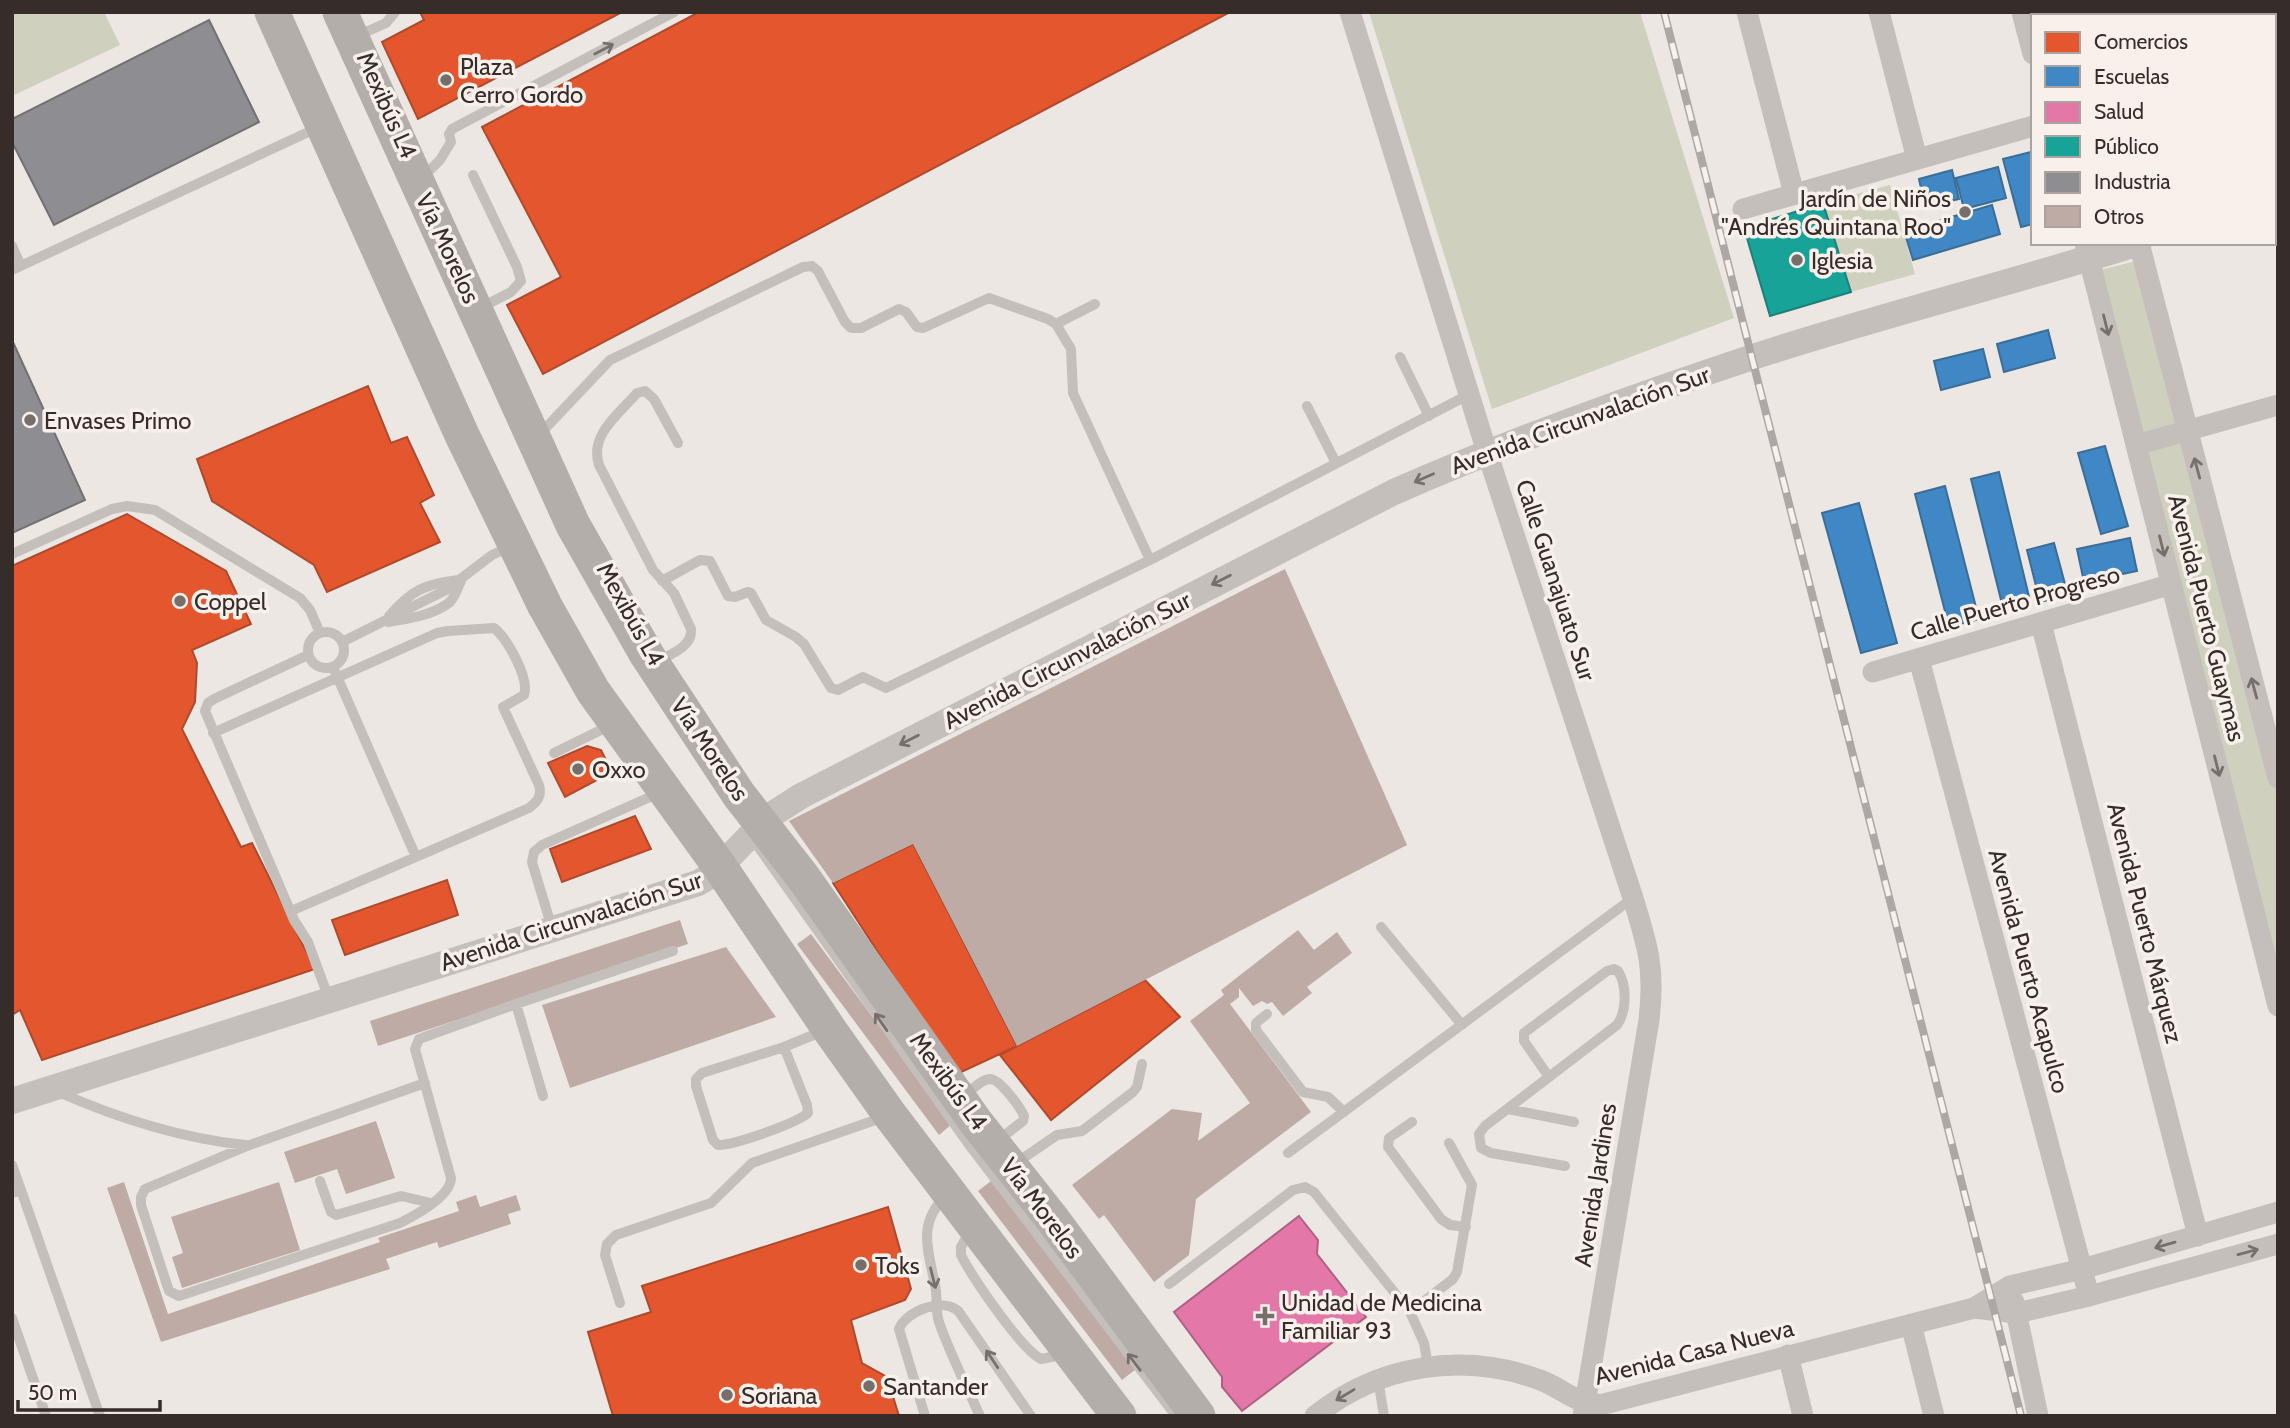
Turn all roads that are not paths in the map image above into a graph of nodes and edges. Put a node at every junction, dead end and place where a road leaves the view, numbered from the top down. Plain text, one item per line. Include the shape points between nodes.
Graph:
1 (272, 12) edge
2 (395, 12) edge
3 (674, 12) edge
4 (1350, 12) edge
5 (1747, 12) edge
6 (1879, 12) edge
7 (2022, 12) edge
8 (346, 25) edge
9 (2031, 46) edge
10 (323, 125) junction
11 (2031, 127) edge
12 (1917, 159) junction
13 (473, 176) dead end
14 (418, 183) junction
15 (1794, 194) junction
16 (1743, 208) dead end
17 (2126, 245) edge
18 (2140, 245) edge
19 (12, 246) edge
20 (2087, 251) edge
21 (17, 268) edge
22 (1095, 304) dead end
23 (476, 310) junction
24 (1056, 324) junction
25 (1400, 357) dead end
26 (1470, 394) junction
27 (2278, 405) edge
28 (1307, 406) dead end
29 (1429, 416) junction
30 (2187, 430) junction
31 (535, 440) junction
32 (678, 443) dead end
33 (2136, 445) junction
34 (1487, 452) junction
35 (1336, 463) junction
36 (515, 545) junction
37 (12, 554) edge
38 (1150, 560) junction
39 (662, 581) junction
40 (2172, 584) junction
41 (2041, 622) junction
42 (320, 633) junction
43 (342, 642) junction
44 (308, 655) junction
45 (1919, 659) junction
46 (653, 664) junction
47 (335, 672) junction
48 (1873, 672) dead end
49 (616, 723) junction
50 (213, 733) junction
51 (554, 753) dead end
52 (2278, 778) edge
53 (665, 790) junction
54 (751, 828) junction
55 (416, 857) junction
56 (729, 859) junction
57 (1633, 898) junction
58 (291, 911) junction
59 (1381, 927) dead end
60 (552, 928) junction
61 (673, 951) dead end
62 (1651, 963) joint
63 (330, 1001) junction
64 (516, 1004) junction
65 (2278, 1006) edge
66 (1267, 1014) dead end
67 (1622, 1017) junction
68 (1649, 1020) junction
69 (1462, 1025) junction
70 (829, 1029) junction
71 (784, 1047) junction
72 (1142, 1064) dead end
73 (1549, 1077) junction
74 (425, 1083) junction
75 (50, 1088) junction
76 (543, 1096) dead end
77 (12, 1101) edge
78 (1508, 1109) junction
79 (1344, 1112) junction
80 (890, 1115) junction
81 (1412, 1122) dead end
82 (1574, 1122) dead end
83 (1448, 1143) dead end
84 (247, 1146) junction
85 (1288, 1153) dead end
86 (1002, 1156) junction
87 (12, 1165) edge
88 (1565, 1166) dead end
89 (320, 1181) dead end
90 (17, 1192) edge
91 (948, 1193) junction
92 (431, 1203) junction
93 (2278, 1212) edge
94 (1466, 1227) junction
95 (2198, 1236) junction
96 (2278, 1244) edge
97 (2082, 1269) junction
98 (1169, 1284) dead end
99 (2010, 1286) junction
100 (2089, 1296) junction
101 (620, 1303) dead end
102 (938, 1303) junction
103 (1974, 1308) junction
104 (1410, 1312) junction
105 (2017, 1313) junction
106 (12, 1318) edge
107 (1911, 1324) junction
108 (1788, 1355) junction
109 (1428, 1366) junction
110 (1378, 1379) junction
111 (1584, 1410) edge
112 (46, 1416) edge
113 (100, 1416) edge
114 (925, 1416) edge
115 (980, 1416) edge
116 (1031, 1416) edge
117 (1119, 1416) edge
118 (1176, 1416) edge
119 (1198, 1416) edge
120 (1315, 1416) edge
121 (1384, 1416) edge
122 (1802, 1416) edge
123 (1934, 1416) edge
124 (2038, 1416) edge

1 - 10 main road
2 - 8 lane via 386,23
14 -> 3 lane via 447,150 452,129
4 - 26 street, Calle Guanajuato Sur
5 - 15 street
6 - 12 street
7 - 9 street
8 - 14 main road, Vía Morelos
10 - 21 lane
10 - 36 main road
11 - 12 street
12 - 15 street
13 - 23 lane via 521,281 511,292
14 - 23 main road, Vía Morelos
15 - 16 street
17 - 20 street, Avenida Circunvalación Sur
18 - 30 street, Avenida Puerto Guaymas
19 - 21 lane
20 -> 33 street, Avenida Puerto Guaymas
20 - 34 street, Avenida Circunvalación Sur via 1668,385
22 - 24 lane
23 - 31 main road, Vía Morelos
24 - 31 lane via 989,298 923,328 900,309 851,328 818,271 807,265 610,360
24 - 38 lane via 1071,349 1073,393
25 - 29 lane
26 - 29 lane
26 - 34 street, Calle Guanajuato Sur
27 - 30 street
28 - 35 lane
29 - 35 lane
30 - 33 street
52 -> 30 street, Avenida Puerto Guaymas
31 - 46 main road, Vía Morelos via 573,525
32 - 39 lane via 654,398 645,391 637,393 603,433 596,450 599,465
33 -> 40 street, Avenida Puerto Guaymas
34 -> 54 street, Avenida Circunvalación Sur via 1394,492 801,796
34 - 57 street, Calle Guanajuato Sur
35 - 38 lane
36 - 43 lane via 492,555 446,590
36 - 49 main road via 593,691
37 - 42 lane via 112,509 141,507 170,517 300,598
38 - 39 lane via 886,688 863,677 838,690 829,686 800,639 766,620 751,593 728,596 710,561 700,560
39 - 46 lane via 674,593 692,632 688,642
40 - 41 street, Calle Puerto Progreso
40 -> 65 street, Avenida Puerto Guaymas
41 - 45 street, Calle Puerto Progreso
41 - 95 street, Avenida Puerto Márquez
42 - 43 lane via 336,635
42 - 44 lane via 310,641
43 - 47 lane via 344,654
44 - 47 lane via 316,665
44 - 50 lane via 208,703 205,711
45 - 48 street, Calle Puerto Progreso
45 - 97 street, Avenida Puerto Acapulco
46 - 54 main road, Vía Morelos via 739,795
47 - 50 lane
47 - 55 lane
47 - 55 lane via 442,632 494,628 525,680 524,695 503,707 539,785 540,798 529,808
49 - 51 lane
49 - 53 main road
50 - 58 lane
53 - 56 main road
53 - 60 lane via 534,852 532,862
54 - 56 street, Avenida Circunvalación Sur
54 - 86 main road, Vía Morelos via 803,877
118 -> 54 lane, Mexibús L4 via 970,1146
55 - 58 lane
56 - 60 street, Avenida Circunvalación Sur via 698,883
56 - 70 main road
57 - 62 street, Calle Guanajuato Sur
57 - 69 lane
58 - 63 lane
59 - 69 lane
60 - 63 street, Avenida Circunvalación Sur
61 - 64 lane
62 - 68 street, Avenida Jardines
63 - 75 street, Avenida Circunvalación Sur
64 - 74 lane via 419,1039 415,1049
64 - 76 lane
66 - 79 lane via 1256,1023 1256,1030 1301,1090 1328,1097
67 - 68 lane
67 - 73 lane
67 - 73 lane via 1624,982 1614,969 1526,1030 1524,1041
68 - 111 street, Avenida Jardines
69 - 79 lane
70 - 71 lane
70 - 80 main road
71 - 71 lane via 702,1073 696,1079 718,1145 808,1113
72 - 86 lane via 1133,1092 1082,1131 1056,1135
73 - 78 lane
74 - 84 lane
74 - 92 lane via 451,1178 446,1192
75 - 77 street, Avenida Circunvalación Sur
75 - 84 lane via 134,1122
78 - 82 lane
78 - 88 lane via 1481,1130 1481,1148
79 - 85 lane
80 - 91 main road
80 - 101 lane via 751,1163 711,1203 616,1235 607,1244 605,1255
81 - 94 lane via 1389,1138 1388,1147 1441,1219
83 - 94 lane via 1471,1182
84 - 92 lane via 143,1192 141,1205 167,1288 174,1295 400,1223
86 - 119 main road, Vía Morelos
87 - 90 lane
89 - 92 lane via 335,1215 401,1196
90 - 113 lane
91 -> 102 lane via 934,1207 927,1226
91 - 117 main road
93 - 95 street, Avenida Casa Nueva
94 - 104 lane via 1455,1276
95 -> 97 street, Avenida Casa Nueva
100 -> 96 street, Avenida Casa Nueva
97 - 99 street, Avenida Casa Nueva
97 - 100 street, Avenida Puerto Acapulco
98 - 104 lane via 1293,1190 1305,1187 1314,1192
99 - 103 street, Avenida Casa Nueva
99 - 105 street
100 - 105 street, Avenida Casa Nueva
102 - 114 lane via 906,1318 899,1329
102 - 115 lane via 939,1322
116 -> 102 lane via 959,1311
103 - 105 street, Avenida Casa Nueva
103 - 107 street, Avenida Casa Nueva
104 - 109 lane
105 - 124 street
106 - 112 lane
107 - 108 street, Avenida Casa Nueva
107 - 123 street
108 - 111 street, Avenida Casa Nueva
108 - 122 street
109 - 110 street, Avenida Casa Nueva
109 - 111 street, Avenida Casa Nueva via 1526,1375 1550,1384
110 -> 120 street, Avenida Casa Nueva
110 - 121 lane

